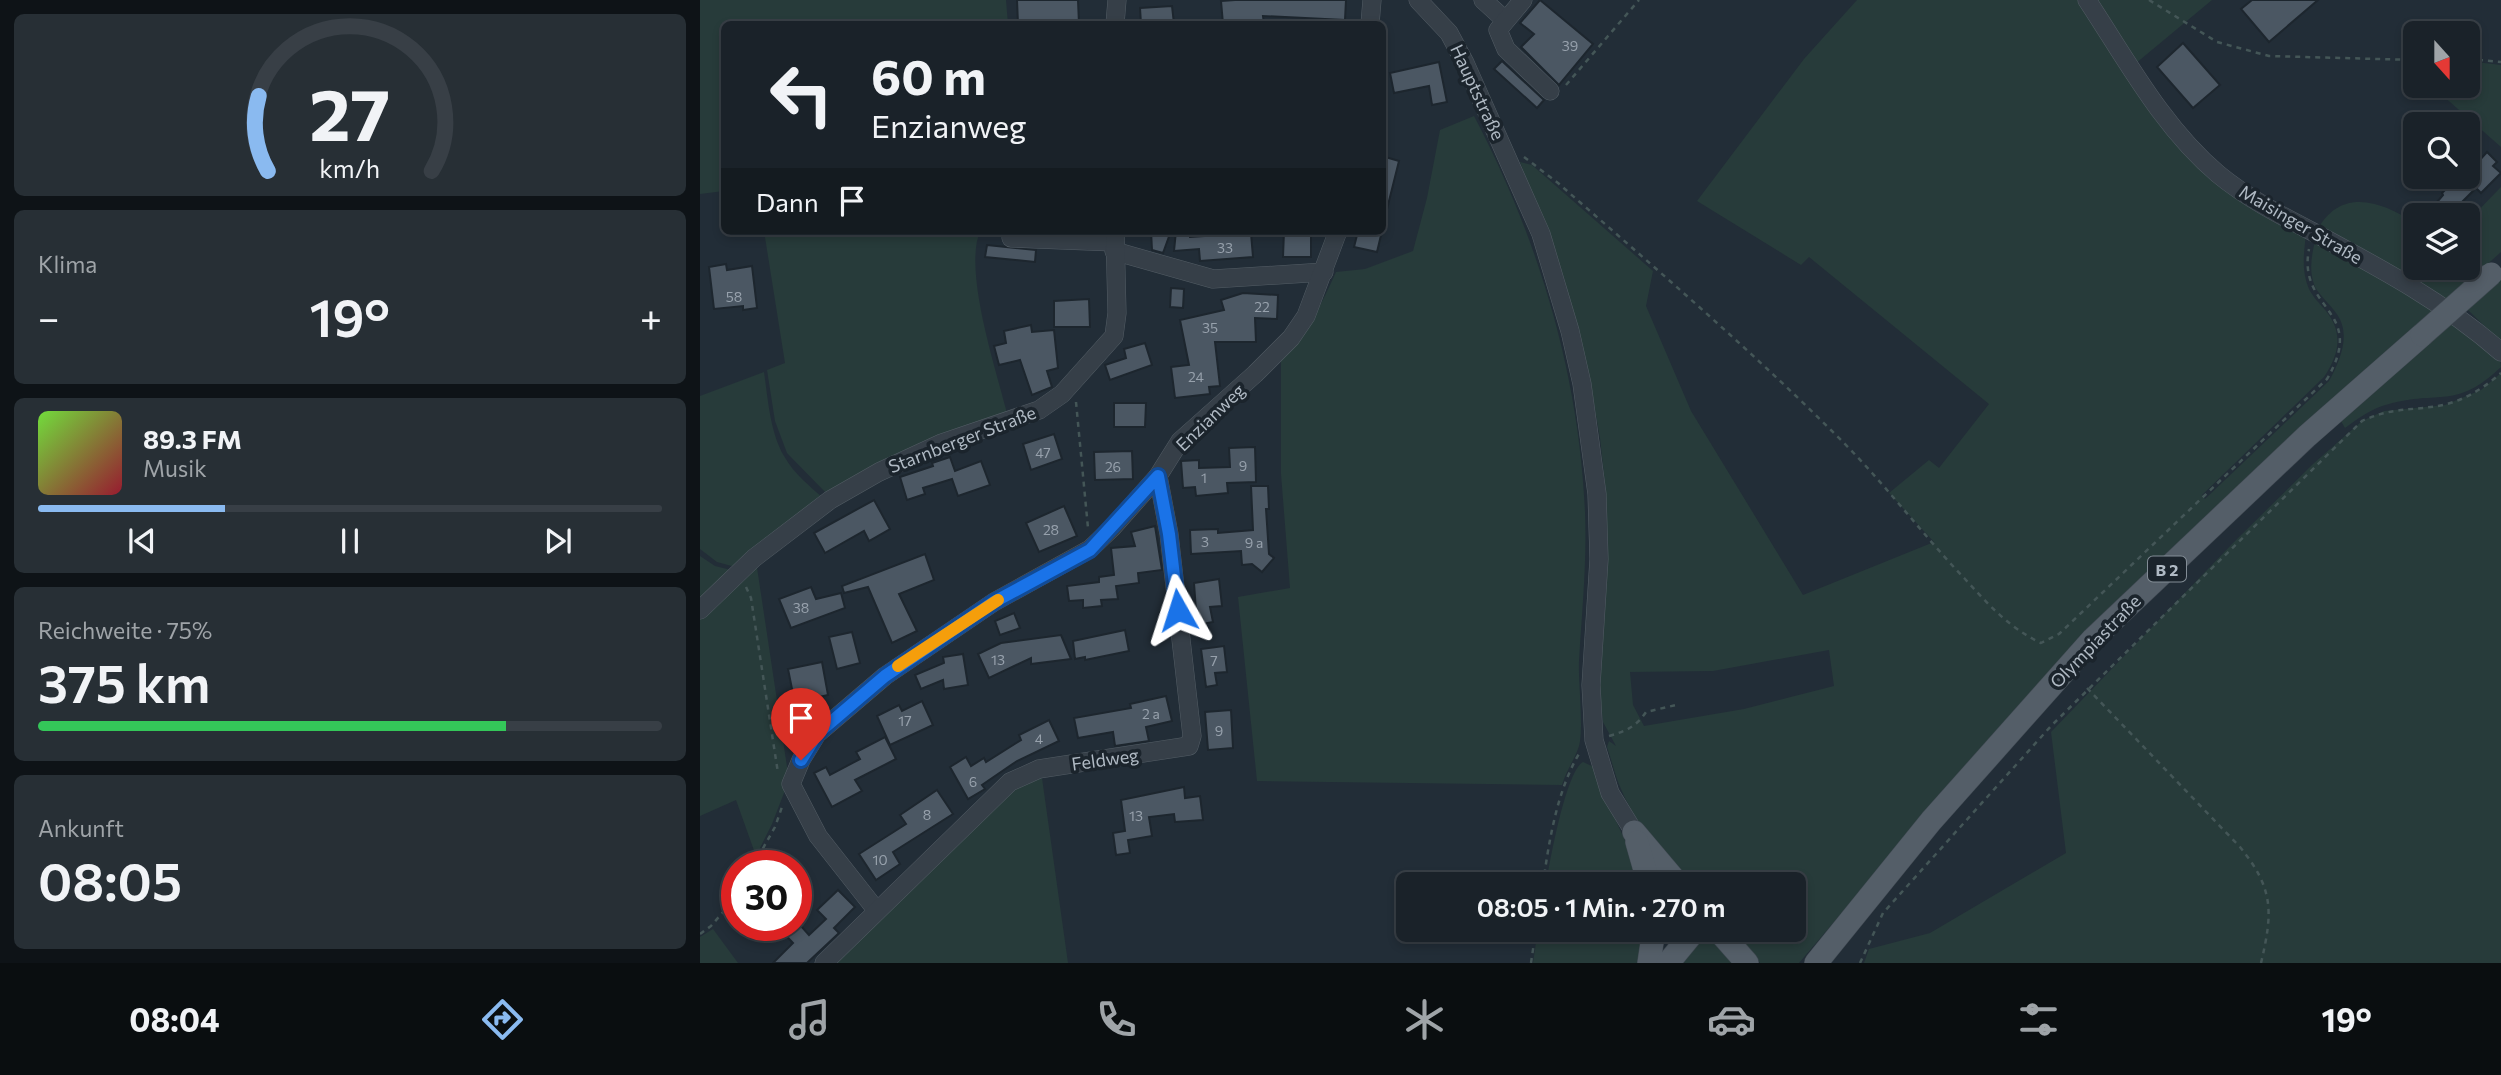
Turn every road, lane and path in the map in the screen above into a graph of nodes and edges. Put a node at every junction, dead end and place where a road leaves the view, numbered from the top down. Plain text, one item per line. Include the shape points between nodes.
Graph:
1 (1117, 0) edge
2 (1372, 0) edge
3 (1483, 0) edge
4 (1523, 0) edge
5 (1639, 0) edge
6 (2087, 0) edge
7 (2149, 0) edge
8 (1423, 2) edge
9 (1505, 20) junction
10 (1115, 21) edge
11 (1370, 21) edge
12 (2403, 60) edge
13 (2480, 60) edge
14 (2501, 62) edge
15 (1550, 92) joint
16 (1507, 155) junction
17 (2312, 232) junction
18 (1337, 235) edge
19 (1011, 237) dead end
20 (1115, 241) edge
21 (2496, 270) edge
22 (1324, 272) junction
23 (2501, 352) edge
24 (2501, 373) edge
25 (1074, 382) junction
26 (1158, 476) junction
27 (1090, 550) junction
28 (740, 570) junction
29 (700, 610) edge
30 (2087, 688) junction
31 (1676, 705) dead end
32 (1589, 743) junction
33 (791, 783) junction
34 (1634, 832) junction
35 (762, 850) edge
36 (1546, 872) edge
37 (1646, 872) edge
38 (1668, 872) edge
39 (877, 911) junction
40 (721, 914) edge
41 (700, 933) edge
42 (1534, 942) edge
43 (1652, 942) edge
44 (1685, 942) edge
45 (1728, 942) edge
46 (824, 963) edge
47 (1531, 963) edge
48 (1649, 963) edge
49 (1668, 963) edge
50 (1747, 963) edge
51 (1816, 963) edge
52 (1860, 963) edge
53 (2261, 963) edge

1 - 10 street
2 - 11 street
3 - 9 street
4 - 9 street
5 - 15 path via 1560,92
6 - 17 street, Maisinger Straße via 2149,93 2197,154 2269,210
7 - 12 path via 2217,42 2269,55
8 - 16 street, Hauptstraße via 1449,33
9 - 15 street via 1498,30 1506,49
13 - 14 path
16 - 17 path via 1534,162 1767,368 1842,441 1997,614 2018,633 2041,643 2059,634 2327,379 2337,362 2341,332 2307,275
16 - 32 street, Hauptstraße via 1556,279 1582,384 1590,439 1599,559
17 - 23 street, Maisinger Straße via 2430,297
18 - 22 street, Enzianweg
19 - 20 street
20 - 22 street via 1213,279
20 - 25 street, Starnberger Straße via 1114,336
21 - 51 main road, Olympiastraße / B 2, bridge via 2307,436 2093,639 1931,821
22 - 26 street, Enzianweg via 1306,316 1291,338 1180,441
24 - 30 path via 2481,390 2445,405 2384,411 2362,421
25 - 27 path
25 - 28 street, Starnberger Straße via 1040,410 942,443 849,488
26 - 27 street, Enzianweg
26 - 39 street, Feldweg via 1169,534 1192,736 1189,746 1039,769 1010,782
27 - 33 street, Enzianweg via 994,602 885,676 817,734
28 - 29 street, Starnberger Straße
28 - 33 path via 751,598 778,774
30 - 52 path via 1883,913
30 - 53 path via 2257,868 2270,903
31 - 32 path via 1646,712 1627,731
32 - 34 street, Hauptstraße via 1610,793
32 - 36 path via 1569,770
33 - 35 path
33 - 39 street via 818,836
34 - 37 main road
34 - 38 main road
39 - 46 street, Feldweg
40 - 41 path
42 - 47 path
43 - 48 main road
44 - 49 main road
45 - 50 main road

